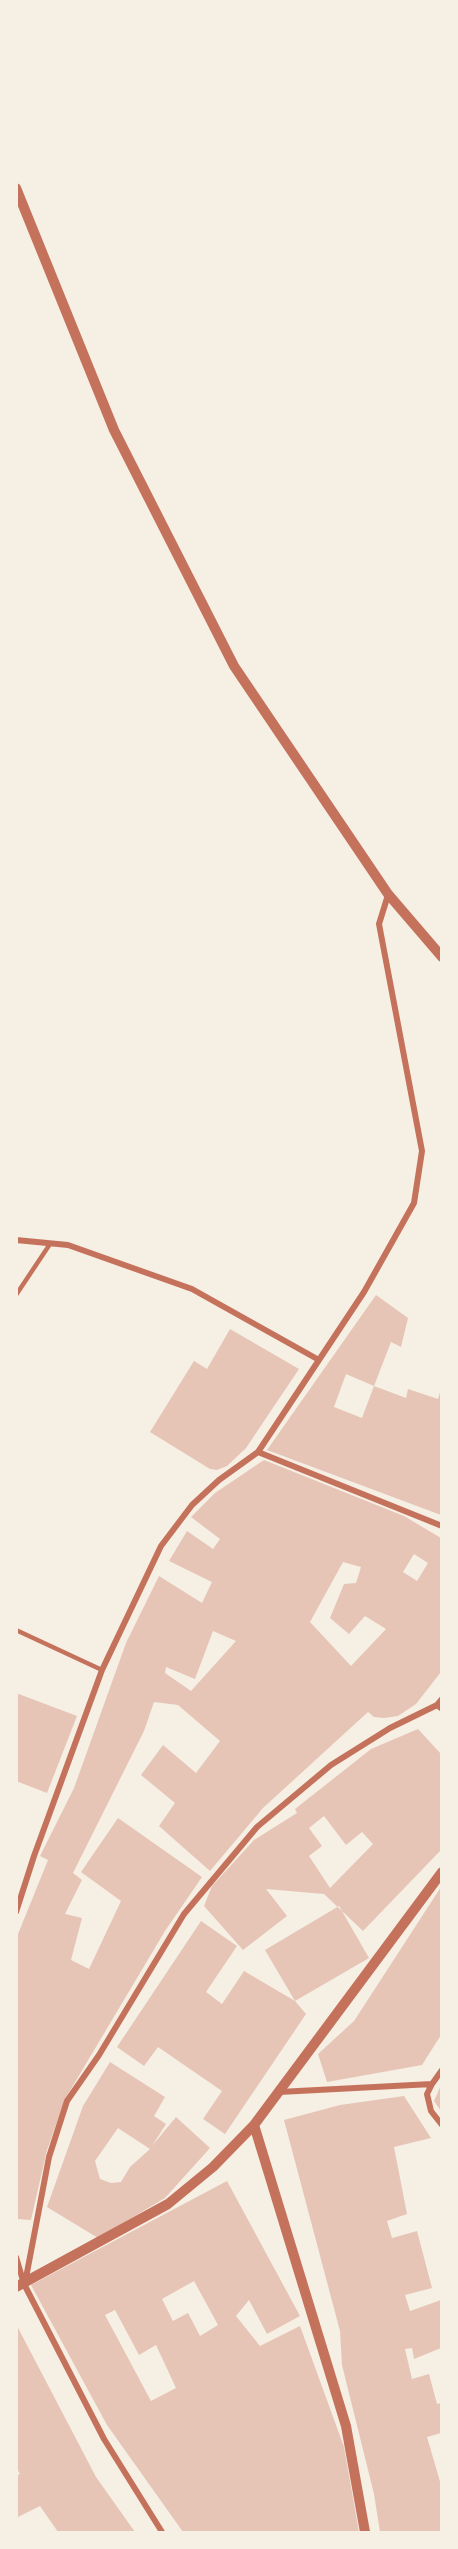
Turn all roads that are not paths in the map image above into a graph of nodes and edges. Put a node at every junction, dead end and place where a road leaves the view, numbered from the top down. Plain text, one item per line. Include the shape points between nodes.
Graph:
1 (16, 188) edge
2 (388, 894) junction
3 (441, 957) edge
4 (16, 1240) edge
5 (50, 1244) junction
6 (16, 1295) edge
7 (319, 1360) junction
8 (258, 1452) junction
9 (441, 1526) edge
10 (16, 1630) edge
11 (102, 1670) junction
12 (441, 1699) edge
13 (439, 1707) edge
14 (441, 1872) edge
15 (16, 1912) edge
16 (441, 2070) edge
17 (432, 2084) junction
18 (279, 2092) junction
19 (254, 2125) junction
20 (441, 2125) edge
21 (16, 2257) edge
22 (20, 2285) edge
23 (162, 2532) edge
24 (365, 2532) edge

1 - 2 street via 114,430 234,666
2 - 3 street
2 - 7 street via 379,924 420,1140 414,1203 364,1292
4 - 5 street
5 - 6 lane
5 - 7 street via 68,1245 192,1289
7 - 8 street
8 - 9 street
8 - 11 street via 192,1505 161,1546
10 - 11 lane
11 - 15 street
12 - 13 street
13 - 22 street via 390,1728 331,1765 257,1827 184,1914 67,2101 49,2157
14 - 18 street
16 - 17 street
17 - 18 street
17 - 20 street via 428,2094 431,2111
18 - 19 street
19 - 22 street via 213,2168 168,2204
19 - 24 street via 346,2426
21 - 22 street
22 - 23 street via 104,2439

